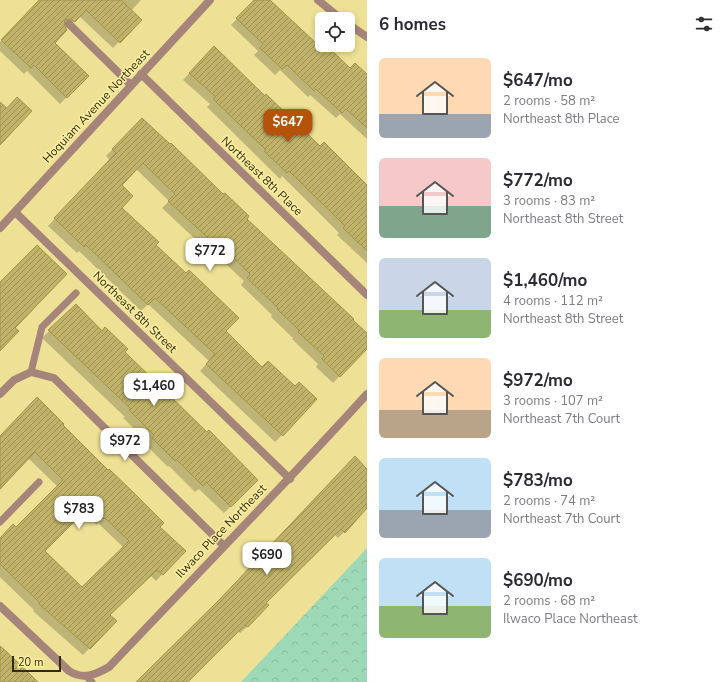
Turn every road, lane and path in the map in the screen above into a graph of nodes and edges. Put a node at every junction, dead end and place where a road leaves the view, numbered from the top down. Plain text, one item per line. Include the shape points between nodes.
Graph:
1 (210, 0) edge
2 (318, 0) edge
3 (333, 12) edge
4 (69, 24) dead end
5 (355, 29) edge
6 (367, 37) edge
7 (141, 74) junction
8 (131, 85) junction
9 (15, 212) junction
10 (1, 225) edge
11 (76, 293) dead end
12 (367, 295) edge
13 (31, 372) junction
14 (0, 394) edge
15 (367, 394) edge
16 (290, 478) junction
17 (39, 482) dead end
18 (0, 522) edge
19 (223, 545) junction
20 (0, 606) edge
21 (89, 679) edge

1 - 7 street, Hoquiam Avenue Northeast
2 - 3 street
4 - 8 street
5 - 6 street
7 - 8 street, Hoquiam Avenue Northeast
7 - 12 street, Northeast 8th Place
8 - 9 street, Hoquiam Avenue Northeast
9 - 10 street, Hoquiam Avenue Northeast
9 - 16 street, Northeast 8th Street
11 - 13 lane via 42,326
13 - 14 street via 14,380
13 - 19 street via 54,378
15 - 16 street, Ilwaco Place Northeast
16 - 19 street, Ilwaco Place Northeast
17 - 18 lane
19 - 21 street, Ilwaco Place Northeast via 109,667
20 - 21 street via 69,671 76,676

